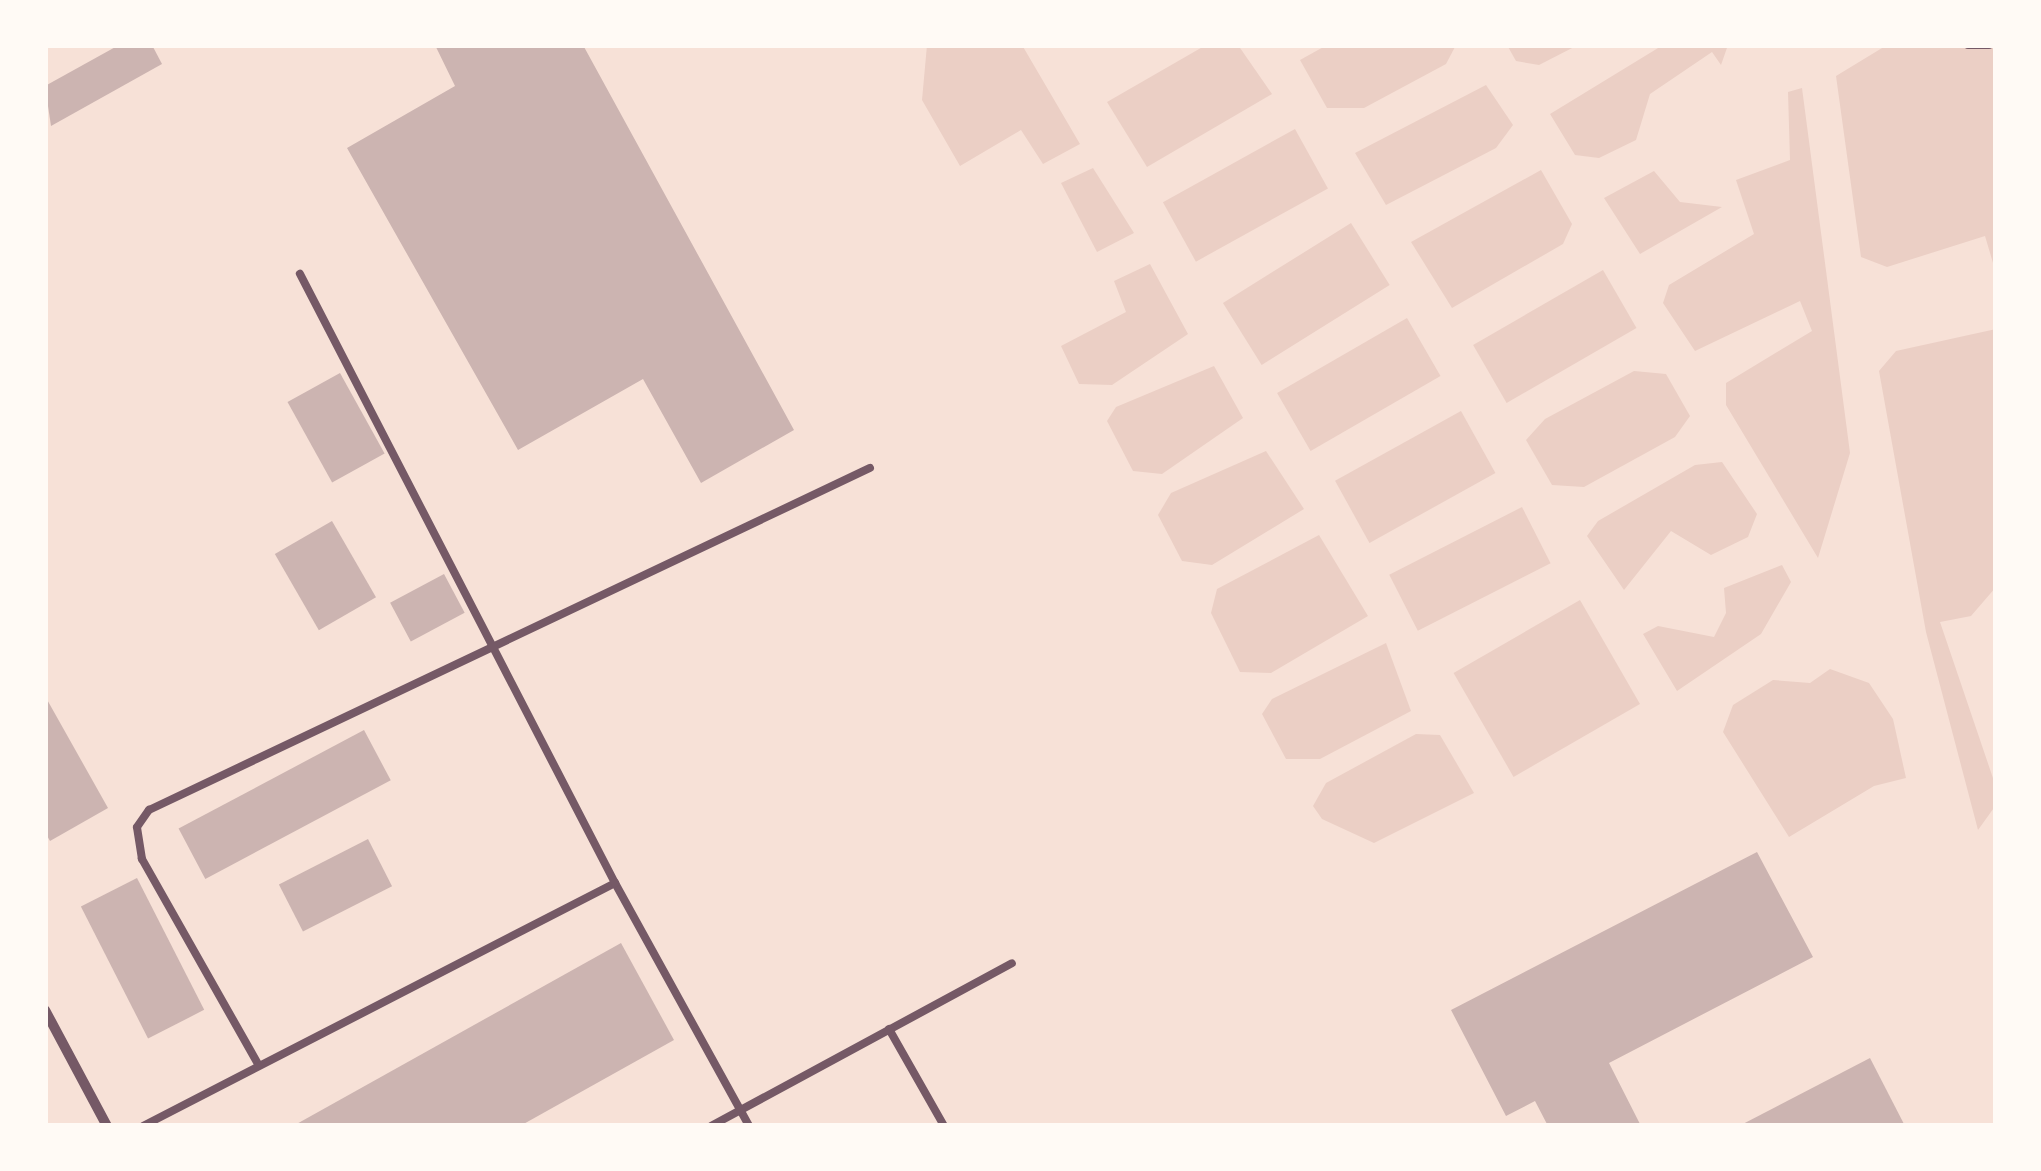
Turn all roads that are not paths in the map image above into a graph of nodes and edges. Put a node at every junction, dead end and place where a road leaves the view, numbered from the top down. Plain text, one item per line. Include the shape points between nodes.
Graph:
1 (1968, 45) edge
2 (1989, 45) edge
3 (300, 274) dead end
4 (870, 468) dead end
5 (494, 649) junction
6 (616, 882) junction
7 (1012, 963) dead end
8 (45, 1010) edge
9 (889, 1030) junction
10 (258, 1064) junction
11 (741, 1110) junction
12 (107, 1126) edge
13 (142, 1126) edge
14 (711, 1126) edge
15 (749, 1126) edge
16 (944, 1126) edge

1 - 2 lane
3 - 5 lane
4 - 5 lane
5 - 6 lane
5 - 10 lane via 149,810 137,827 142,859
6 - 10 lane
6 - 11 lane
7 - 9 lane
8 - 12 street
9 - 11 lane
9 - 16 lane
10 - 13 lane
11 - 14 lane
11 - 15 lane

